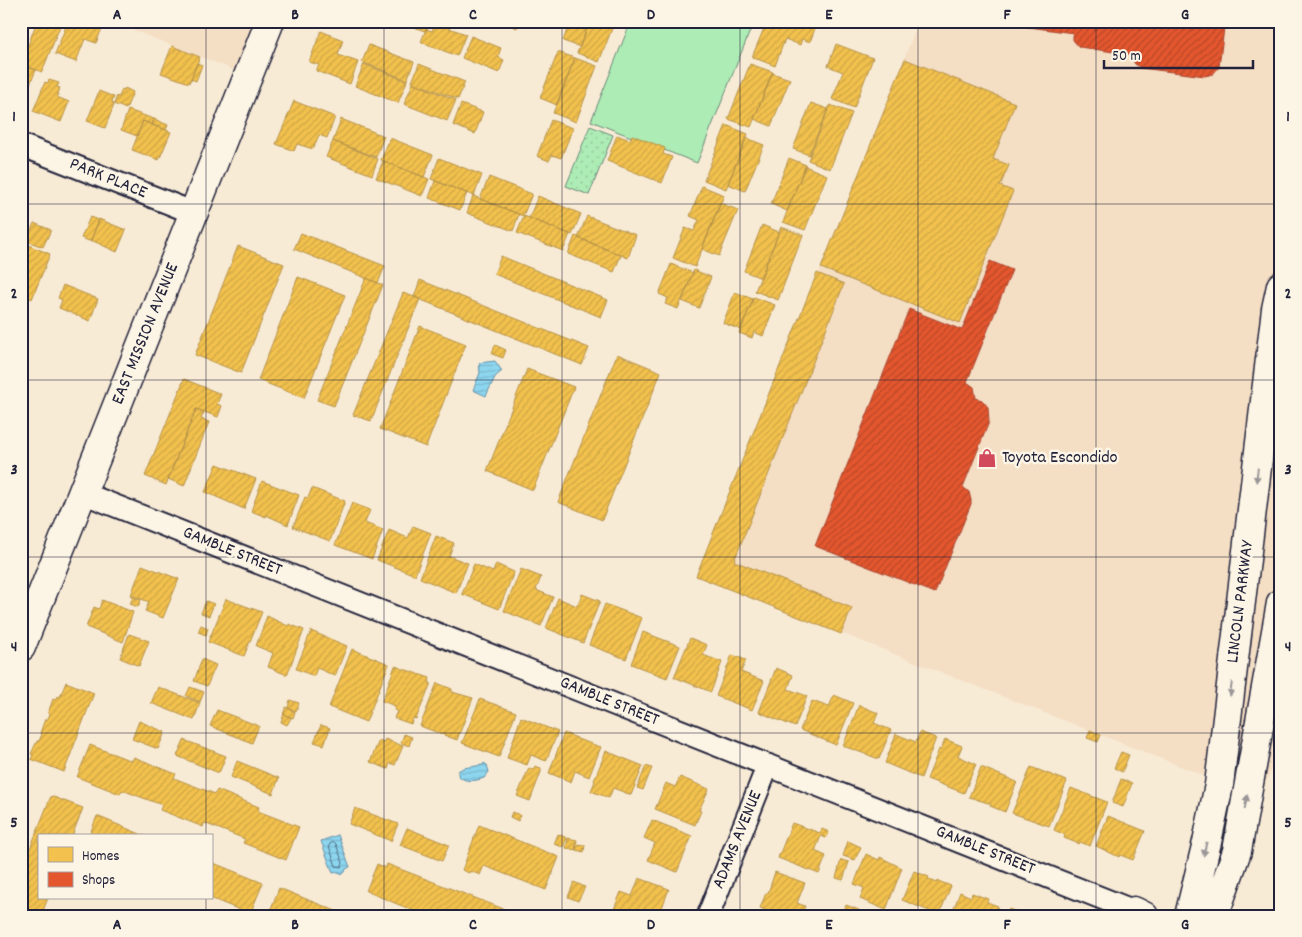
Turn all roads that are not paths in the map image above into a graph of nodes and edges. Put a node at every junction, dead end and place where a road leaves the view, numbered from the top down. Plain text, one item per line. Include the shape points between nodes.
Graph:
1 (270, 21) edge
2 (21, 145) edge
3 (194, 213) junction
4 (1279, 302) edge
5 (83, 493) junction
6 (1281, 603) edge
7 (21, 647) edge
8 (768, 765) junction
9 (1139, 913) edge
10 (708, 916) edge
11 (1188, 916) edge
12 (1214, 916) edge

1 - 3 main road, EAST MISSION AVENUE
2 - 3 street, PARK PLACE
3 - 5 main road, EAST MISSION AVENUE
4 -> 11 main road, LINCOLN PARKWAY via 1219,785
5 - 7 main road, EAST MISSION AVENUE
5 - 8 street, GAMBLE STREET
12 -> 6 main road, LINCOLN PARKWAY via 1237,851
8 - 9 street, GAMBLE STREET
8 - 10 street, ADAMS AVENUE

